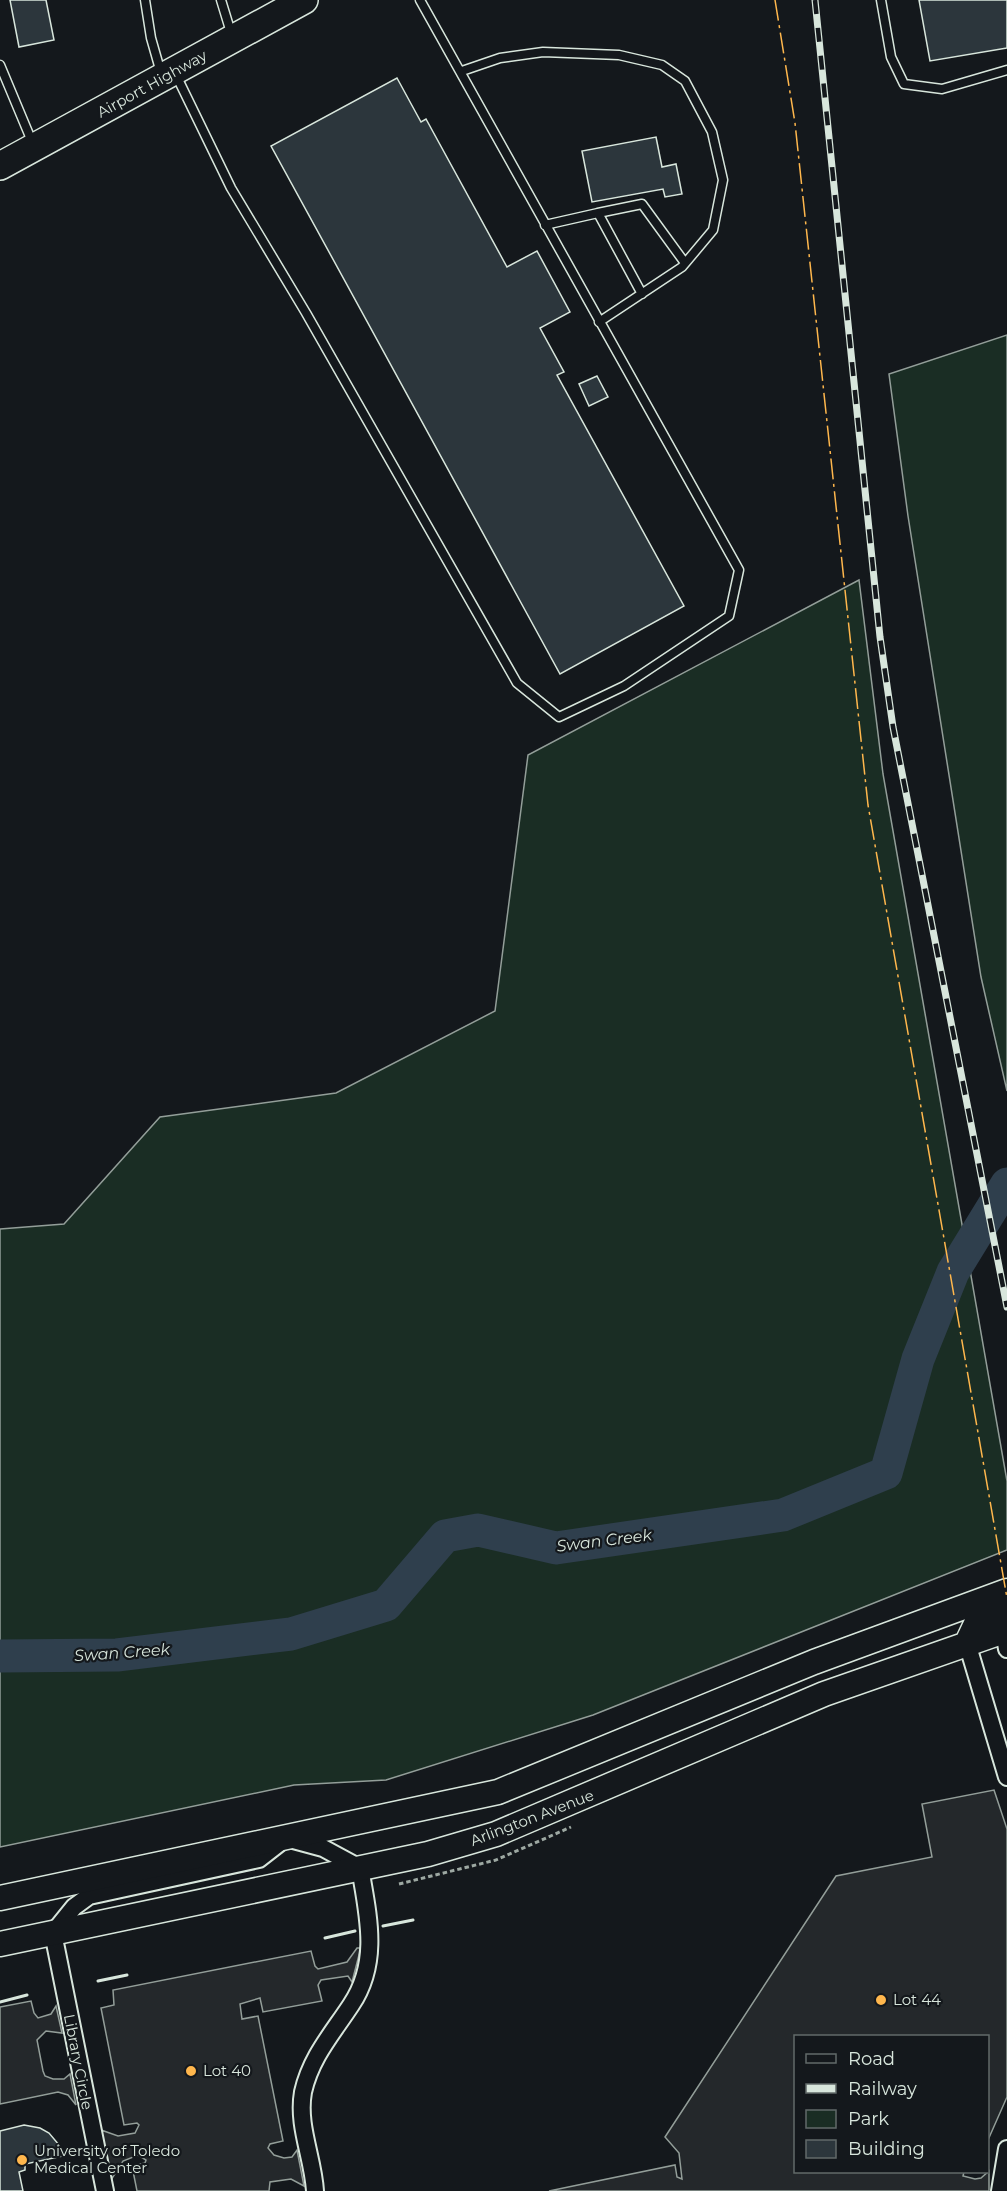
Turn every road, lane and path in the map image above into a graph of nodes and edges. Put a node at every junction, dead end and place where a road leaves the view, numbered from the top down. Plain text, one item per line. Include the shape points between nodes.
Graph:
1 (145, 0) edge
2 (221, 0) edge
3 (304, 0) edge
4 (420, 0) edge
5 (881, 0) edge
6 (233, 39) junction
7 (0, 65) edge
8 (1007, 70) edge
9 (462, 71) junction
10 (169, 75) junction
11 (35, 148) junction
12 (0, 166) edge
13 (598, 213) junction
14 (545, 225) junction
15 (685, 263) junction
16 (642, 294) junction
17 (598, 322) junction
18 (1007, 1591) edge
19 (1006, 1630) edge
20 (967, 1643) junction
21 (1007, 1776) edge
22 (286, 1838) junction
23 (360, 1868) junction
24 (0, 1898) edge
25 (53, 1934) junction
26 (0, 1944) edge
27 (1007, 2149) edge
28 (105, 2191) edge
29 (315, 2191) edge
30 (1000, 2191) edge

1 - 10 lane via 151,38
2 - 6 lane
3 - 6 main road, Airport Highway via 266,15
4 - 9 lane
5 - 8 lane via 891,57 904,84 942,88
6 - 10 main road, Airport Highway
7 - 11 lane
9 - 14 lane
9 - 15 lane via 500,58 543,52 619,55 662,65 685,81 712,132 723,180 712,230
10 - 11 main road, Airport Highway
10 - 17 lane via 517,683 559,717 624,686 729,616 739,570
11 - 12 main road, Airport Highway
13 - 14 lane
13 - 15 lane via 642,204
13 - 16 lane
14 - 17 lane
15 - 16 lane
16 - 17 lane
18 - 22 street via 814,1662 498,1792
19 - 20 street via 976,1624
20 - 21 street
20 - 23 street, Arlington Avenue via 824,1694 496,1834
22 - 23 street via 323,1848
22 - 24 street
22 - 25 street via 258,1859 89,1896 74,1906
23 - 25 street, Arlington Avenue
23 - 29 street via 370,1932 368,1965 353,2003 317,2053 303,2094 302,2121
25 - 26 street, Arlington Avenue
25 - 28 street, Library Circle
27 - 30 street

